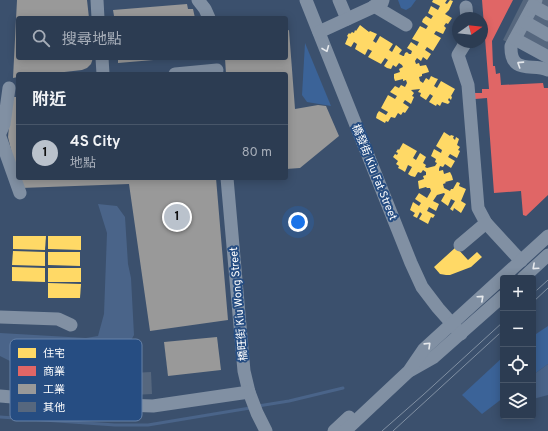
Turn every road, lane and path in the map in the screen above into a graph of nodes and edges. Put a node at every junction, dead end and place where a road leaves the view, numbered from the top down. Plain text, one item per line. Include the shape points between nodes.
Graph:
1 (97, 0) edge
2 (198, 0) edge
3 (306, 0) edge
4 (339, 0) edge
5 (379, 3) edge
6 (535, 3) edge
7 (548, 14) edge
8 (98, 16) edge
9 (209, 16) edge
10 (347, 19) junction
11 (524, 22) junction
12 (406, 25) dead end
13 (319, 32) junction
14 (548, 35) edge
15 (515, 39) junction
16 (462, 48) edge
17 (548, 56) edge
18 (102, 60) edge
19 (217, 67) edge
20 (548, 70) edge
21 (103, 72) edge
22 (187, 72) edge
23 (9, 88) edge
24 (0, 133) edge
25 (0, 136) edge
26 (227, 180) edge
27 (20, 193) dead end
28 (486, 223) junction
29 (548, 236) edge
30 (460, 245) dead end
31 (548, 255) edge
32 (521, 261) junction
33 (526, 275) edge
34 (500, 299) edge
35 (0, 317) edge
36 (452, 324) junction
37 (71, 325) dead end
38 (461, 334) junction
39 (409, 371) junction
40 (250, 394) junction
41 (0, 396) edge
42 (10, 397) edge
43 (142, 406) edge
44 (365, 412) junction
45 (268, 430) edge
46 (334, 431) edge
47 (345, 431) edge
48 (356, 431) edge

1 - 8 street
2 - 9 street
3 - 13 street, 橋發街 Kiu Fat Street
4 - 10 street
5 - 10 street
5 - 12 street
6 - 7 street
6 - 11 street
10 - 13 street
11 - 14 street
11 - 15 street
13 -> 36 street, 橋發街 Kiu Fat Street via 422,287
15 - 17 street
20 -> 15 street via 524,67 515,61 511,51
16 - 28 street via 458,55 468,85 477,202
18 - 21 street
19 - 22 street
23 - 24 street via 4,124
25 - 27 street
26 - 40 street, 橋旺街 Kiu Wong Street via 244,371
28 - 30 street
28 - 32 street
29 - 32 street
31 -> 33 street
36 -> 32 street
34 - 38 street
35 - 37 street via 58,319
36 - 38 street, 橋發街 Kiu Fat Street
39 -> 36 street via 424,349
38 - 39 street via 434,357
39 - 44 street
40 - 43 street
40 - 45 street, 橋旺街 Kiu Wong Street via 257,413
41 - 42 street
44 - 46 street via 354,412
44 - 47 street
44 - 48 street via 365,422

